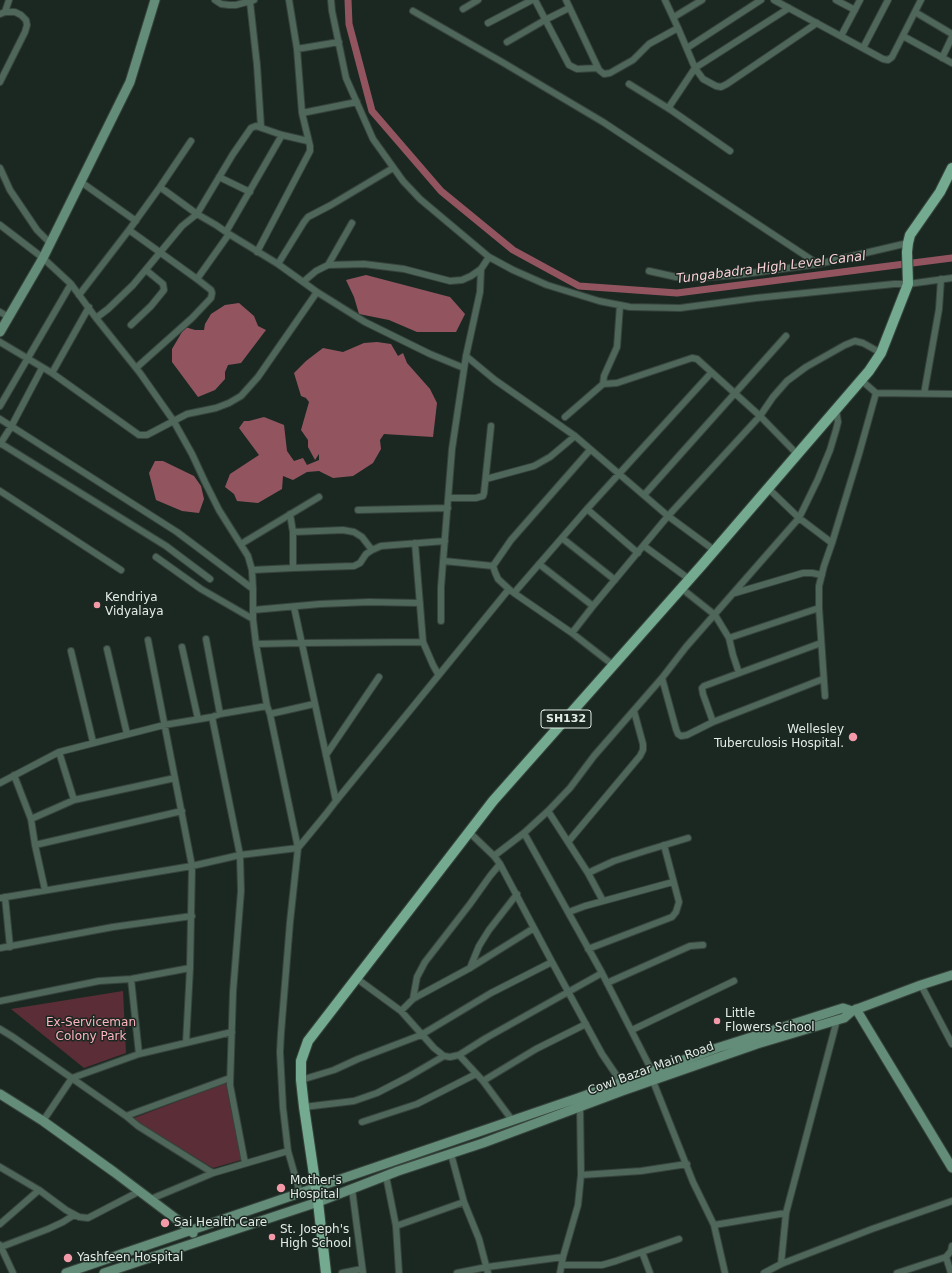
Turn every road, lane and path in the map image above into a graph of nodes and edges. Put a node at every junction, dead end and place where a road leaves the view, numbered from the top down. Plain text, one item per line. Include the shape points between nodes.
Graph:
1 (9, 0) edge
2 (155, 0) edge
3 (215, 0) edge
4 (289, 0) edge
5 (331, 0) edge
6 (478, 0) edge
7 (534, 0) edge
8 (566, 0) edge
9 (665, 0) edge
10 (702, 0) edge
11 (761, 0) edge
12 (774, 0) edge
13 (836, 0) edge
14 (860, 0) edge
15 (888, 0) edge
16 (921, 0) edge
17 (252, 1) edge
18 (569, 8) junction
19 (789, 8) junction
20 (463, 10) dead end
21 (855, 10) junction
22 (413, 11) dead end
23 (915, 12) junction
24 (3, 13) edge
25 (674, 17) junction
26 (545, 20) junction
27 (488, 23) dead end
28 (817, 23) junction
29 (678, 28) junction
30 (841, 36) junction
31 (903, 36) junction
32 (952, 36) edge
33 (339, 42) junction
34 (507, 42) dead end
35 (688, 48) junction
36 (863, 48) junction
37 (297, 49) junction
38 (942, 58) junction
39 (952, 64) edge
40 (598, 68) junction
41 (695, 68) junction
42 (0, 82) edge
43 (629, 84) dead end
44 (357, 102) junction
45 (671, 110) junction
46 (302, 113) junction
47 (260, 127) junction
48 (282, 135) junction
49 (191, 141) dead end
50 (308, 141) junction
51 (730, 151) dead end
52 (0, 168) edge
53 (393, 168) junction
54 (952, 168) edge
55 (219, 177) junction
56 (80, 182) junction
57 (160, 187) junction
58 (250, 192) junction
59 (197, 214) junction
60 (136, 221) junction
61 (352, 224) dead end
62 (1, 229) edge
63 (130, 230) junction
64 (228, 233) junction
65 (50, 243) junction
66 (907, 247) junction
67 (160, 251) junction
68 (258, 252) junction
69 (490, 257) junction
70 (43, 258) junction
71 (278, 264) junction
72 (818, 264) junction
73 (328, 266) junction
74 (482, 269) junction
75 (146, 270) junction
76 (649, 271) dead end
77 (952, 278) edge
78 (198, 279) junction
79 (941, 279) junction
80 (909, 281) junction
81 (303, 282) junction
82 (71, 284) junction
83 (317, 292) junction
84 (80, 295) junction
85 (620, 305) junction
86 (89, 307) junction
87 (0, 312) edge
88 (9, 317) junction
89 (96, 318) junction
90 (131, 325) dead end
91 (0, 332) edge
92 (786, 336) dead end
93 (0, 342) edge
94 (881, 353) junction
95 (466, 356) junction
96 (27, 359) junction
97 (42, 368) junction
98 (136, 368) junction
99 (464, 368) junction
100 (52, 373) junction
101 (711, 373) junction
102 (861, 380) junction
103 (603, 384) junction
104 (734, 393) junction
105 (876, 393) junction
106 (924, 394) junction
107 (952, 394) edge
108 (0, 406) edge
109 (836, 410) junction
110 (760, 416) junction
111 (565, 417) dead end
112 (0, 419) edge
113 (173, 420) junction
114 (491, 426) dead end
115 (11, 427) junction
116 (575, 436) junction
117 (0, 444) edge
118 (590, 450) junction
119 (797, 454) junction
120 (619, 475) junction
121 (486, 479) junction
122 (768, 488) junction
123 (0, 492) edge
124 (644, 495) junction
125 (320, 497) dead end
126 (449, 498) junction
127 (448, 508) junction
128 (587, 509) junction
129 (358, 510) dead end
130 (290, 514) junction
131 (668, 516) junction
132 (799, 518) junction
133 (293, 532) junction
134 (562, 538) junction
135 (445, 541) junction
136 (415, 543) junction
137 (832, 543) junction
138 (241, 544) junction
139 (644, 546) junction
140 (372, 550) junction
141 (714, 550) junction
142 (638, 553) junction
143 (156, 557) dead end
144 (444, 560) junction
145 (539, 564) junction
146 (493, 566) junction
147 (293, 568) junction
148 (121, 570) dead end
149 (252, 570) junction
150 (822, 575) junction
151 (210, 579) dead end
152 (689, 579) junction
153 (614, 580) junction
154 (681, 588) junction
155 (253, 589) junction
156 (511, 591) junction
157 (734, 593) junction
158 (420, 603) junction
159 (593, 606) junction
160 (294, 607) junction
161 (819, 608) junction
162 (253, 610) junction
163 (715, 615) junction
164 (252, 619) junction
165 (441, 621) dead end
166 (572, 633) junction
167 (730, 638) junction
168 (206, 639) dead end
169 (148, 640) dead end
170 (423, 642) junction
171 (301, 643) junction
172 (821, 643) junction
173 (256, 644) junction
174 (182, 647) dead end
175 (107, 649) dead end
176 (71, 651) dead end
177 (613, 665) junction
178 (739, 673) junction
179 (438, 674) junction
180 (379, 676) dead end
181 (662, 678) junction
182 (823, 679) junction
183 (825, 696) dead end
184 (314, 704) junction
185 (267, 706) junction
186 (634, 711) junction
187 (220, 714) junction
188 (270, 714) junction
189 (212, 717) junction
190 (198, 719) junction
191 (713, 722) junction
192 (164, 725) junction
193 (127, 734) junction
194 (93, 742) junction
195 (59, 752) junction
196 (326, 755) junction
197 (14, 775) junction
198 (175, 778) junction
199 (0, 783) edge
200 (74, 800) junction
201 (336, 801) junction
202 (182, 811) junction
203 (548, 811) junction
204 (30, 819) junction
205 (469, 832) junction
206 (524, 833) junction
207 (688, 838) dead end
208 (568, 842) junction
209 (36, 845) junction
210 (664, 845) junction
211 (298, 848) junction
212 (240, 855) junction
213 (494, 856) junction
214 (500, 864) junction
215 (192, 866) junction
216 (588, 873) junction
217 (673, 882) junction
218 (45, 890) junction
219 (517, 894) junction
220 (3, 898) edge
221 (602, 902) junction
222 (569, 912) junction
223 (192, 916) junction
224 (534, 928) junction
225 (703, 945) dead end
226 (10, 947) junction
227 (0, 948) edge
228 (588, 949) junction
229 (552, 962) junction
230 (190, 968) junction
231 (470, 968) junction
232 (602, 973) junction
233 (952, 975) edge
234 (356, 978) junction
235 (131, 979) junction
236 (734, 981) dead end
237 (607, 983) junction
238 (921, 985) junction
239 (568, 991) junction
240 (413, 999) junction
241 (0, 1001) edge
242 (854, 1010) junction
243 (401, 1011) junction
244 (837, 1020) junction
245 (586, 1024) junction
246 (0, 1029) edge
247 (632, 1030) junction
248 (232, 1032) junction
249 (421, 1034) junction
250 (186, 1043) junction
251 (952, 1043) edge
252 (140, 1054) junction
253 (459, 1055) junction
254 (444, 1056) junction
255 (652, 1071) junction
256 (476, 1074) junction
257 (72, 1078) junction
258 (230, 1078) junction
259 (301, 1080) junction
260 (483, 1081) junction
261 (653, 1081) junction
262 (621, 1082) junction
263 (0, 1094) edge
264 (578, 1098) junction
265 (304, 1107) junction
266 (581, 1107) junction
267 (126, 1116) junction
268 (512, 1120) junction
269 (43, 1121) junction
270 (362, 1122) dead end
271 (288, 1151) junction
272 (451, 1154) junction
273 (245, 1163) junction
274 (687, 1164) junction
275 (0, 1167) edge
276 (952, 1168) edge
277 (213, 1173) junction
278 (581, 1175) junction
279 (386, 1176) junction
280 (316, 1188) junction
281 (352, 1188) junction
282 (39, 1190) junction
283 (140, 1191) junction
284 (300, 1193) junction
285 (151, 1199) junction
286 (952, 1201) edge
287 (318, 1202) junction
288 (464, 1202) junction
289 (786, 1213) junction
290 (74, 1215) junction
291 (0, 1224) edge
292 (714, 1225) junction
293 (396, 1226) junction
294 (191, 1230) junction
295 (679, 1238) dead end
296 (198, 1242) junction
297 (0, 1246) edge
298 (952, 1246) edge
299 (642, 1252) junction
300 (563, 1257) junction
301 (946, 1257) junction
302 (781, 1264) junction
303 (562, 1265) junction
304 (586, 1265) junction
305 (487, 1270) edge
306 (362, 1271) edge
307 (13, 1273) edge
308 (66, 1273) edge
309 (104, 1273) edge
310 (326, 1273) edge
311 (342, 1273) edge
312 (399, 1273) edge
313 (457, 1273) edge
314 (560, 1273) edge
315 (586, 1273) edge
316 (650, 1273) edge
317 (725, 1273) edge
318 (764, 1273) edge
319 (897, 1273) edge
320 (951, 1273) edge

1 - 24 street
2 - 56 street via 130,82
3 - 17 street via 229,6
4 - 37 street
5 - 33 street
6 - 20 street
7 - 26 street
7 - 27 street
8 - 18 street
9 - 25 street
10 - 25 street
11 - 35 street
12 - 19 street
13 - 21 street
14 - 21 street
15 - 36 street
16 - 23 street
17 - 47 street
18 - 26 street
18 - 40 street
19 - 28 street
19 - 41 street
21 - 30 street
22 - 72 street via 603,122
23 - 31 street
23 - 32 street
24 - 42 street via 15,12 26,20 27,25
25 - 29 street
26 - 34 street
26 - 40 street via 569,65 577,69
28 - 30 street
28 - 41 street via 721,87 703,79
29 - 35 street
29 - 40 street via 649,44 634,60 610,72 604,74
30 - 36 street
31 - 36 street via 888,60
31 - 38 street
32 - 38 street
33 - 37 street
33 - 44 street via 346,78
35 - 41 street
37 - 46 street
38 - 39 street
41 - 45 street via 669,106
43 - 45 street
44 - 46 street
44 - 53 street via 373,139
45 - 51 street
46 - 50 street
47 - 48 street
47 - 55 street via 251,128
48 - 50 street
48 - 58 street
49 - 57 street
50 - 68 street via 308,157
52 - 65 street via 10,190 37,230
53 - 69 street via 420,199
53 - 71 street via 308,217
54 - 66 main road via 940,192 914,230
55 - 58 street
55 - 59 street
56 - 60 street
56 - 65 street
57 - 59 street
57 - 60 street
58 - 64 street
59 - 64 street
59 - 67 street via 182,226
60 - 63 street
61 - 73 street
62 - 70 street
63 - 67 street
63 - 84 street
64 - 68 street
64 - 78 street
65 - 70 street
66 - 72 street
66 - 80 main road, SH132
67 - 75 street
67 - 78 street
68 - 71 street
69 - 74 street
69 - 85 street via 547,285
70 - 82 street
70 - 88 street
71 - 81 street
72 - 76 street via 697,278 676,277
73 - 74 street via 364,264 396,268 450,281 462,280
73 - 81 street via 316,271
74 - 95 street via 480,292
75 - 89 street via 123,296
75 - 90 street via 163,284 164,290
77 - 79 street
78 - 98 street via 211,290 211,298
79 - 80 street
79 - 106 street via 939,309
80 - 85 street via 680,308 630,308
80 - 94 main road, SH132
81 - 83 street
82 - 84 street
82 - 96 street
83 - 99 street via 364,322
83 - 113 street via 258,377 241,396 216,408 187,414
84 - 86 street
85 - 103 street via 617,347
86 - 89 street
86 - 100 street
87 - 88 street
88 - 91 street
89 - 98 street
92 - 104 street
93 - 96 street
94 - 102 main road, SH132
94 - 110 street via 855,341 845,345 787,381
95 - 99 street
95 - 116 street via 495,380
96 - 97 street
96 - 108 street
97 - 100 street
97 - 115 street
98 - 113 street
99 - 126 street via 452,449
100 - 113 street via 139,435 147,436
101 - 103 street via 697,359 692,358 617,383
101 - 104 street
101 - 120 street
102 - 105 street
102 - 109 main road, SH132
103 - 111 street
104 - 110 street
104 - 124 street
105 - 106 street
105 - 137 street
106 - 107 street
109 - 119 main road, SH132
109 - 132 street via 837,426 830,450
110 - 119 street
110 - 131 street
112 - 115 street
113 - 138 street via 219,510
114 - 121 street
115 - 117 street
115 - 155 street via 177,532
116 - 118 street
116 - 121 street via 550,457 534,466
117 - 151 street via 166,546
118 - 120 street
118 - 146 street via 511,540
119 - 122 main road, SH132
120 - 124 street
120 - 128 street
121 - 126 street via 484,493 479,498
122 - 132 street
122 - 141 main road, SH132
123 - 148 street
124 - 131 street
125 - 130 street
126 - 127 street
127 - 129 street
127 - 135 street
128 - 134 street
128 - 142 street
130 - 133 street
130 - 138 street
131 - 139 street
131 - 141 street
132 - 137 street
132 - 157 street
133 - 140 street via 354,532 362,537
133 - 147 street
134 - 145 street
134 - 153 street
135 - 136 street
135 - 144 street
136 - 140 street via 381,546
136 - 158 street
137 - 150 street
138 - 149 street
139 - 142 street
139 - 152 street
140 - 147 street via 354,566
141 - 152 main road, SH132
142 - 153 street
143 - 164 street via 201,589
144 - 146 street
144 - 165 street
145 - 156 street
145 - 159 street
146 - 156 street via 498,579
147 - 149 street
149 - 155 street
150 - 157 street via 803,573
150 - 161 street
152 - 154 main road, SH132
153 - 159 street
154 - 163 street
154 - 177 main road, SH132
155 - 162 street
156 - 166 street
156 - 179 street
157 - 163 street
158 - 160 street via 369,602
158 - 170 street
159 - 166 street
160 - 162 street
160 - 171 street
161 - 167 street
161 - 172 street
162 - 164 street
163 - 167 street
163 - 181 street
164 - 173 street
166 - 177 street
167 - 178 street
168 - 187 street
169 - 192 street
170 - 171 street
170 - 179 street
171 - 173 street
171 - 184 street
172 - 178 street
172 - 182 street
173 - 185 street
174 - 190 street
175 - 193 street
176 - 194 street
177 - 205 main road, SH132 via 493,801
178 - 191 street via 702,688
179 - 201 street
180 - 196 street
181 - 186 street
181 - 191 street via 678,734 686,735
182 - 183 street
182 - 191 street
184 - 188 street
184 - 196 street
185 - 187 street
185 - 188 street
186 - 203 street
186 - 208 street via 643,744 640,756
187 - 189 street
188 - 211 street
189 - 190 street
189 - 212 street
190 - 192 street
192 - 193 street
192 - 198 street
193 - 194 street
194 - 195 street
195 - 197 street
195 - 200 street
196 - 201 street
197 - 199 street
197 - 204 street
198 - 200 street
198 - 202 street
200 - 204 street
201 - 211 street
202 - 209 street
202 - 215 street
203 - 206 street
203 - 208 street
204 - 209 street
205 - 213 street
205 - 234 main road, SH132
206 - 213 street
206 - 222 street
207 - 210 street
208 - 216 street
209 - 218 street
210 - 216 street via 614,861
210 - 217 street
211 - 212 street
211 - 271 street via 280,1033 283,1108
212 - 215 street
212 - 248 street via 241,891
213 - 214 street
214 - 219 street
214 - 240 street via 425,962 417,977
215 - 218 street
215 - 223 street
216 - 221 street
217 - 221 street
217 - 228 street via 679,902 672,917
218 - 220 street
219 - 224 street
219 - 231 street via 489,930
220 - 226 street
221 - 222 street
222 - 228 street
223 - 226 street via 113,927
223 - 230 street
224 - 229 street
224 - 231 street
225 - 237 street via 690,946
226 - 227 street
228 - 232 street
229 - 239 street
229 - 249 street via 491,993
230 - 235 street
230 - 250 street
231 - 240 street
232 - 237 street
232 - 239 street
233 - 238 street
234 - 243 street
234 - 259 main road, SH132 via 308,1041 301,1061
235 - 241 street via 99,981
235 - 252 street
236 - 247 street
237 - 247 street
238 - 242 street
238 - 251 street
239 - 245 street
239 - 253 street
240 - 243 street
242 - 244 street, Cowl Bazar Main Road
242 - 255 street, Cowl Bazar Main Road via 843,1008
242 - 276 street
243 - 249 street
244 - 261 street, Cowl Bazar Main Road via 756,1044
244 - 289 street
245 - 260 street via 536,1049
245 - 262 street
246 - 257 street
247 - 255 street
248 - 250 street
248 - 258 street
249 - 254 street
249 - 259 street via 334,1070
250 - 252 street
252 - 257 street
253 - 254 street
253 - 256 street
254 - 265 street via 377,1093 354,1101
255 - 262 street, Cowl Bazar Main Road
256 - 260 street
256 - 270 street via 417,1104
257 - 267 street
257 - 269 street
258 - 267 street
258 - 273 street
259 - 265 main road, SH132
260 - 268 street
261 - 266 street, Cowl Bazar Main Road
261 - 274 street
262 - 264 street, Cowl Bazar Main Road
263 - 269 street
264 - 266 street
264 - 268 street, Cowl Bazar Main Road
265 - 280 main road, SH132
266 - 272 street, Cowl Bazar Main Road
266 - 278 street
267 - 277 street
268 - 280 street, Cowl Bazar Main Road
269 - 283 street
271 - 273 street
271 - 284 street
272 - 279 street, Cowl Bazar Main Road
272 - 288 street
273 - 277 street
274 - 278 street via 641,1171
274 - 292 street
275 - 282 street
277 - 285 street
278 - 300 street via 578,1204
279 - 281 street, Cowl Bazar Main Road
279 - 293 street
280 - 284 street, Cowl Bazar Main Road
280 - 287 main road, SH132
281 - 287 street, Cowl Bazar Main Road
281 - 306 street
282 - 290 street
282 - 291 street
283 - 285 street
283 - 290 street via 88,1218
284 - 294 street, Cowl Bazar Main Road
285 - 294 street
286 - 302 street
287 - 296 street, Cowl Bazar Main Road
287 - 310 main road, SH132
288 - 293 street
288 - 305 street via 479,1239
289 - 292 street
289 - 302 street
290 - 297 street via 48,1229
292 - 317 street
293 - 312 street
294 - 296 street
294 - 308 street, Cowl Bazar Main Road
295 - 299 street
296 - 309 street, Cowl Bazar Main Road
297 - 307 street
298 - 301 street
299 - 304 street via 602,1265
299 - 316 street
300 - 303 street
300 - 305 street
301 - 319 street
301 - 320 street
302 - 318 street
303 - 304 street
303 - 314 street
304 - 315 street
305 - 313 street
306 - 311 street

